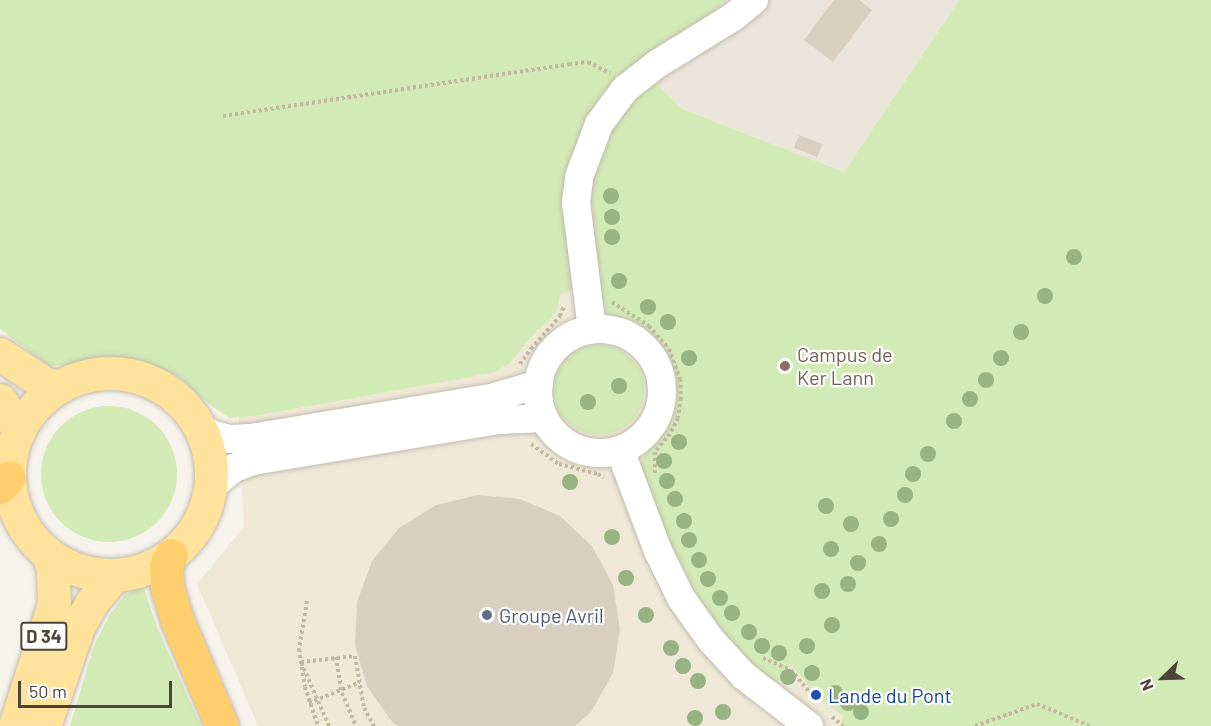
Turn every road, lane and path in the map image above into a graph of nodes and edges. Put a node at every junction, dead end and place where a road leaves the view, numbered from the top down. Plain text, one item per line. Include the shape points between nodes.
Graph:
1 (754, 0) edge
2 (625, 89) junction
3 (223, 116) dead end
4 (585, 287) junction
5 (592, 329) junction
6 (0, 354) edge
7 (513, 369) dead end
8 (538, 384) junction
9 (60, 386) junction
10 (0, 400) edge
11 (544, 418) junction
12 (200, 427) junction
13 (18, 431) junction
14 (528, 441) dead end
15 (620, 450) junction
16 (655, 478) dead end
17 (5, 482) edge
18 (211, 487) junction
19 (609, 487) dead end
20 (48, 554) junction
21 (171, 555) junction
22 (115, 575) junction
23 (307, 601) dead end
24 (752, 654) dead end
25 (336, 657) junction
26 (301, 662) junction
27 (360, 682) junction
28 (341, 688) junction
29 (318, 698) junction
30 (309, 703) junction
31 (819, 714) edge
32 (26, 723) edge
33 (222, 726) edge
34 (318, 726) edge
35 (329, 726) edge
36 (356, 726) edge
37 (374, 726) edge
38 (843, 726) edge
39 (975, 726) edge
40 (1090, 726) edge

1 - 2 street
2 - 3 path via 607,69 588,62
2 - 4 street via 599,124 579,177 576,203
4 - 5 street
4 - 7 path via 566,297 560,316
4 - 16 path via 606,296 649,326 669,349 681,398 678,418 655,452
5 - 8 street via 560,343 545,361
5 - 15 street via 632,337 659,370 659,411 644,435
6 - 9 main road via 47,385
8 - 11 street
8 - 12 street via 495,397 251,438 231,439
9 - 12 main road via 98,373 139,376 175,395
9 - 13 main road via 29,414
10 - 13 main road
11 - 15 street via 571,445 595,453
11 - 18 street via 499,420 253,461 234,468
12 - 18 main road via 208,446
13 - 17 main road
14 - 19 path via 559,464 598,474
15 - 31 street via 658,551 681,598 711,640 744,676
17 - 20 main road via 20,520
18 - 21 main road via 198,525
20 - 22 main road via 91,573
20 - 32 main road, D 34 via 53,568 54,604
21 - 22 main road via 135,572
21 - 33 highway via 166,566 167,587
22 - 32 main road, D 34 via 92,602
23 - 26 path via 299,649
24 - 31 path via 790,670
25 - 26 path
25 - 27 path via 355,656
25 - 28 path
26 - 29 path
26 - 30 path
27 - 28 path
27 - 37 path via 364,708
28 - 29 path
28 - 36 path
29 - 30 path
29 - 35 path
30 - 34 path
31 - 38 path
39 - 40 path via 1037,704

